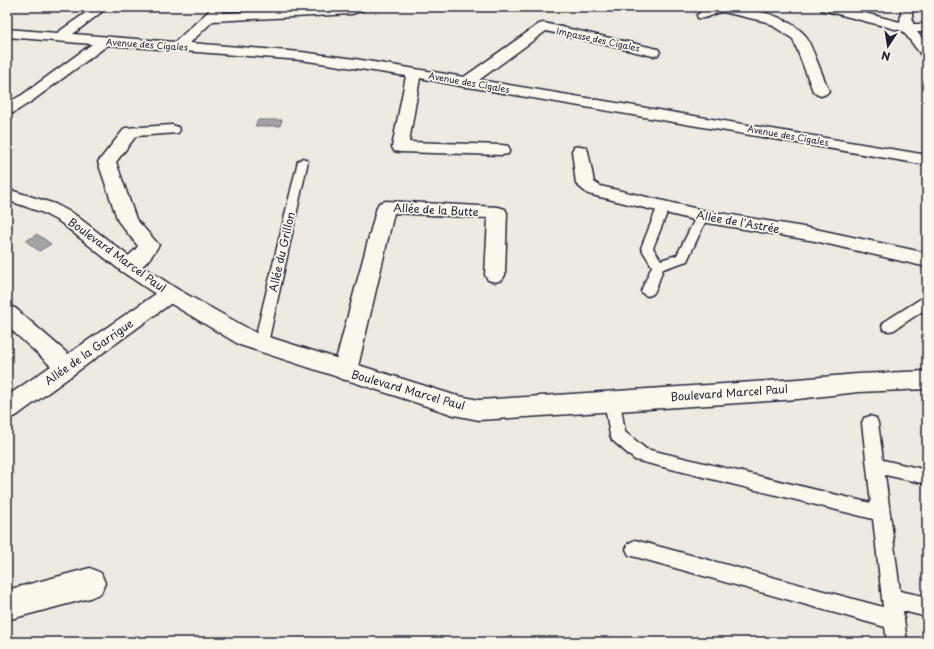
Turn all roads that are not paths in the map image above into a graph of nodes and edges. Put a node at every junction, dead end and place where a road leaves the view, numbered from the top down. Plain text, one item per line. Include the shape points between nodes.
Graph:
1 (102, 7) edge
2 (220, 7) edge
3 (360, 7) edge
4 (826, 7) edge
5 (908, 7) edge
6 (783, 10) dead end
7 (703, 15) dead end
8 (209, 17) junction
9 (771, 19) junction
10 (907, 28) junction
11 (927, 28) edge
12 (7, 34) edge
13 (59, 38) junction
14 (103, 42) junction
15 (178, 47) junction
16 (653, 52) dead end
17 (927, 53) edge
18 (414, 74) junction
19 (465, 83) junction
20 (820, 91) dead end
21 (7, 110) edge
22 (172, 130) dead end
23 (502, 150) dead end
24 (580, 151) dead end
25 (927, 160) edge
26 (303, 161) dead end
27 (7, 194) edge
28 (663, 208) junction
29 (702, 216) junction
30 (927, 260) edge
31 (128, 266) junction
32 (658, 266) junction
33 (495, 275) dead end
34 (648, 291) dead end
35 (170, 294) junction
36 (927, 302) edge
37 (7, 314) edge
38 (889, 326) dead end
39 (261, 343) junction
40 (67, 367) junction
41 (345, 372) junction
42 (927, 380) edge
43 (612, 401) junction
44 (7, 409) edge
45 (870, 424) dead end
46 (875, 465) junction
47 (927, 477) edge
48 (880, 513) junction
49 (635, 549) dead end
50 (90, 583) dead end
51 (892, 598) junction
52 (7, 605) edge
53 (927, 607) edge
54 (894, 620) junction
55 (897, 642) edge

1 - 13 street
2 - 8 street
3 - 8 street via 315,13
4 - 10 street
5 - 10 street via 905,15
6 - 9 street
7 - 9 street via 715,8 723,8
8 - 15 street
9 - 20 street via 799,37
10 - 11 street
10 - 17 street
12 - 13 street, Avenue des Cigales
13 - 14 street, Avenue des Cigales
14 - 15 street, Avenue des Cigales
14 - 21 street
15 - 18 street, Avenue des Cigales via 301,56
16 - 19 street, Impasse des Cigales via 544,28
18 - 19 street, Avenue des Cigales
18 - 23 street via 400,147
19 - 25 street, Avenue des Cigales
22 - 31 street via 131,130 108,162 127,221 149,244 140,258
24 - 28 street, Allée de l'Astrée via 585,184 594,190
26 - 39 lane, Allée du Grillon
27 - 31 street, Boulevard Marcel Paul via 48,208 67,218
28 - 29 street, Allée de l'Astrée
28 - 32 lane via 647,248
29 - 30 street, Allée de l'Astrée via 816,235
29 - 32 lane via 682,258
31 - 35 street, Boulevard Marcel Paul
32 - 34 lane
33 - 41 street, Allée de la Butte via 498,213 386,207
35 - 39 street, Boulevard Marcel Paul via 248,339
35 - 40 street, Allée de la Garrigue
36 - 38 lane
37 - 40 street
39 - 41 street, Boulevard Marcel Paul
40 - 44 street, Allée de la Garrigue
41 - 43 street, Boulevard Marcel Paul via 454,405 479,410
42 - 43 street, Boulevard Marcel Paul
43 - 48 lane via 618,435 641,455
45 - 46 lane
46 - 47 lane
46 - 48 lane
48 - 51 lane
49 - 54 lane
50 - 52 street
51 - 53 lane
51 - 54 lane
54 - 55 lane

